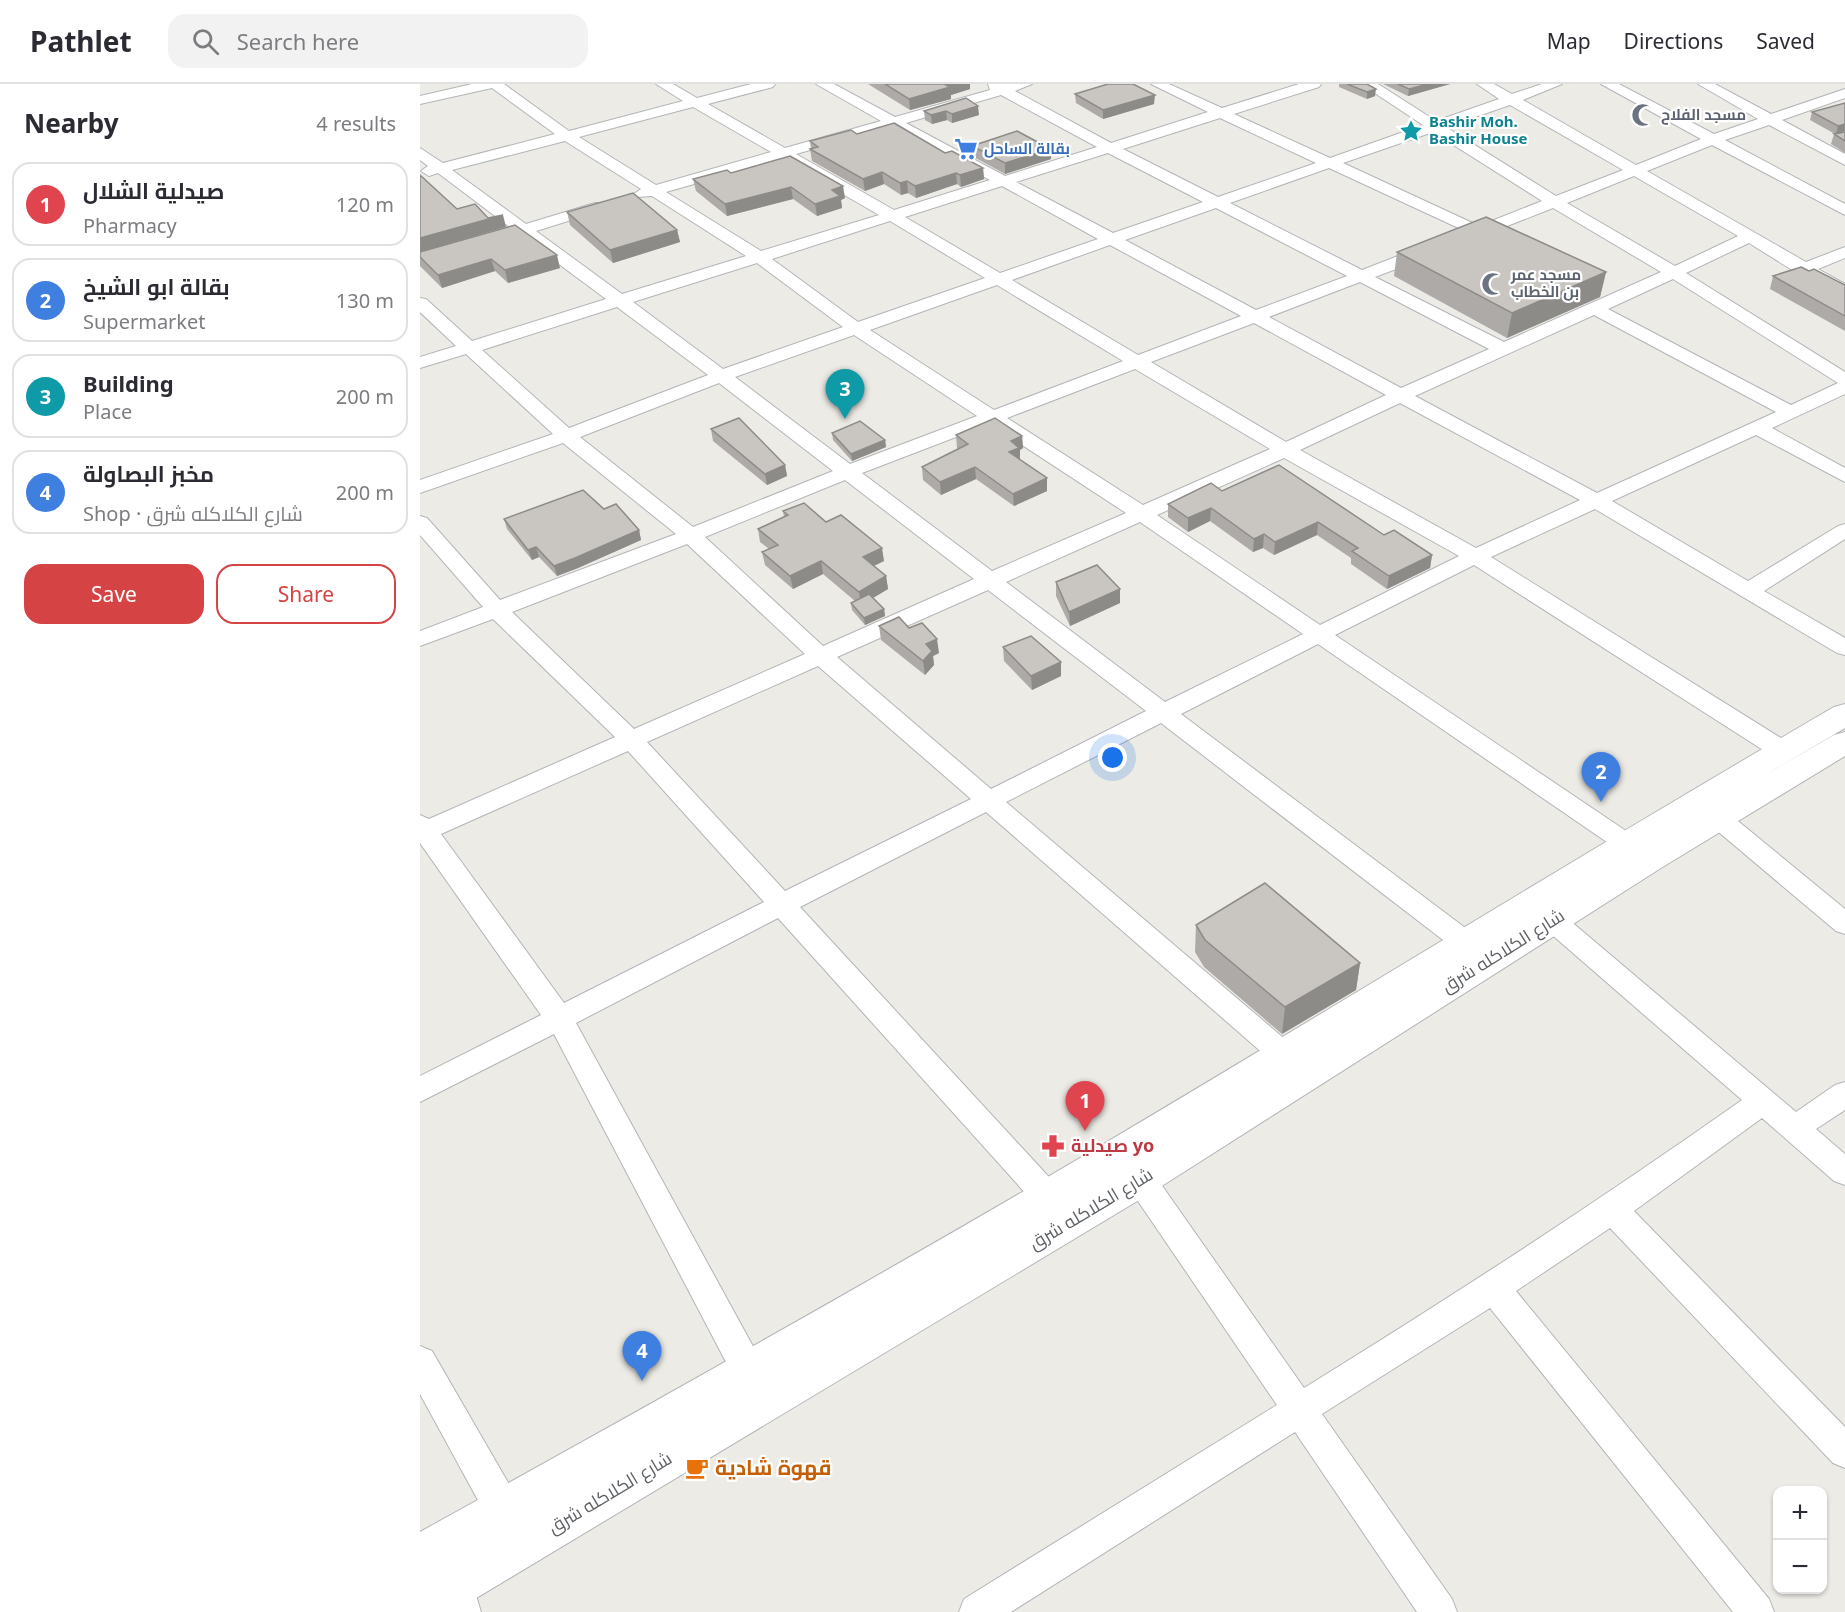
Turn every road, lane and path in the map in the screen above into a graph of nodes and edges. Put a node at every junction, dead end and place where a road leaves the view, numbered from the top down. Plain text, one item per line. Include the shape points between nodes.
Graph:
1 (493, 84) edge
2 (663, 84) edge
3 (768, 84) edge
4 (823, 84) edge
5 (1025, 84) edge
6 (1158, 84) edge
7 (1368, 84) edge
8 (1484, 84) edge
9 (1555, 84) edge
10 (1608, 84) edge
11 (1705, 84) edge
12 (1303, 85) edge
13 (997, 87) edge
14 (1511, 99) junction
15 (420, 100) edge
16 (1835, 101) edge
17 (693, 102) junction
18 (1217, 113) junction
19 (1772, 120) junction
20 (891, 121) junction
21 (1433, 126) junction
22 (566, 135) junction
23 (1712, 140) junction
24 (1108, 147) junction
25 (420, 153) edge
26 (784, 154) junction
27 (1845, 160) edge
28 (1330, 165) junction
29 (430, 171) edge
30 (1635, 172) junction
31 (1005, 180) junction
32 (653, 190) junction
33 (1220, 202) junction
34 (1556, 203) junction
35 (1841, 203) edge
36 (891, 216) junction
37 (523, 230) junction
38 (1478, 232) junction
39 (500, 237) edge
40 (1749, 237) junction
41 (1111, 242) junction
42 (1509, 246) edge
43 (1845, 252) edge
44 (760, 258) junction
45 (1803, 269) junction
46 (1675, 273) junction
47 (1364, 276) junction
48 (997, 280) junction
49 (1601, 287) edge
50 (1845, 291) edge
51 (1622, 296) junction
52 (621, 301) junction
53 (420, 303) edge
54 (1595, 309) junction
55 (1255, 317) junction
56 (856, 329) junction
57 (470, 347) junction
58 (1506, 350) junction
59 (420, 363) edge
60 (1140, 363) junction
61 (721, 376) junction
62 (1845, 380) edge
63 (1845, 387) edge
64 (1399, 395) junction
65 (1791, 412) junction
66 (994, 417) junction
67 (1758, 428) junction
68 (566, 436) junction
69 (1285, 450) junction
70 (845, 473) junction
71 (1845, 476) edge
72 (420, 487) edge
73 (1597, 501) junction
74 (1142, 514) junction
75 (420, 522) edge
76 (1845, 530) edge
77 (689, 534) junction
78 (1475, 556) junction
79 (989, 581) junction
80 (1748, 591) junction
81 (496, 609) junction
82 (1320, 634) junction
83 (420, 639) edge
84 (1845, 648) edge
85 (820, 655) junction
86 (1165, 713) junction
87 (1845, 714) edge
88 (632, 740) junction
89 (1845, 742) edge
90 (1784, 751) junction
91 (990, 800) junction
92 (1718, 818) junction
93 (422, 829) edge
94 (1626, 843) junction
95 (780, 905) junction
96 (1552, 920) junction
97 (1845, 924) edge
98 (1466, 943) junction
99 (560, 1020) junction
100 (1283, 1054) junction
101 (420, 1090) edge
102 (1845, 1094) edge
103 (1762, 1102) junction
104 (1794, 1129) junction
105 (1845, 1172) edge
106 (1140, 1179) junction
107 (1048, 1197) junction
108 (1612, 1209) junction
109 (1494, 1288) junction
110 (420, 1362) edge
111 (749, 1372) junction
112 (1300, 1410) junction
113 (1845, 1450) edge
114 (504, 1511) junction
115 (420, 1558) edge
116 (460, 1598) edge
117 (420, 1605) edge
118 (977, 1612) edge
119 (1439, 1612) edge
120 (1756, 1612) edge

1 - 15 street
1 - 22 street
2 - 17 street
3 - 17 street
4 - 20 street
5 - 13 street
6 - 18 street
7 - 21 street
8 - 14 street
9 - 14 street
10 - 23 street
11 - 19 street
12 - 18 street
13 - 20 street
13 - 24 street
14 - 21 street
14 - 30 street
16 - 19 street
17 - 22 street
17 - 26 street
18 - 24 street
18 - 28 street
19 - 23 street
19 - 27 street
20 - 26 street
20 - 31 street
21 - 28 street
21 - 34 street
22 - 29 street
22 - 32 street
23 - 30 street
23 - 35 street
24 - 31 street
24 - 33 street
25 - 29 street
26 - 32 street
26 - 36 street
28 - 33 street
28 - 38 street
29 - 37 street
30 - 34 street
30 - 40 street
31 - 36 street
31 - 41 street
32 - 37 street
32 - 44 street
33 - 41 street
33 - 47 street
34 - 38 street
34 - 46 street
36 - 44 street
36 - 48 street
37 - 39 street
37 - 52 street
38 - 42 street
38 - 47 street
40 - 45 street
40 - 46 street
41 - 48 street
41 - 55 street
43 - 45 street
44 - 52 street
44 - 56 street
45 - 50 street
46 - 51 street
46 - 62 street
47 - 55 street
47 - 58 street
48 - 56 street
48 - 60 street
49 - 51 street
51 - 54 street
52 - 57 street
52 - 61 street
53 - 57 street
54 - 58 street
54 - 65 street
55 - 60 street
55 - 64 street
56 - 61 street
56 - 66 street
57 - 59 street
57 - 68 street
58 - 64 street
60 - 66 street
60 - 69 street
61 - 68 street
61 - 70 street
63 - 65 street
64 - 69 street
64 - 73 street
65 - 67 street
66 - 70 street
66 - 74 street
67 - 71 street
67 - 73 street
68 - 72 street
68 - 77 street
69 - 74 street
69 - 78 street
70 - 77 street
70 - 79 street
73 - 78 street
73 - 80 street
74 - 79 street
74 - 82 street
75 - 81 street
76 - 80 street
77 - 81 street
77 - 85 street
78 - 82 street
78 - 90 street
79 - 85 street
79 - 86 street
80 - 84 street
81 - 83 street
81 - 88 street
82 - 86 street
82 - 94 street
85 - 88 street
85 - 91 street
86 - 91 street
86 - 98 street
87 - 90 street, شارع الكلاكله شرق
88 - 93 street
88 - 95 street
89 - 92 street, شارع الكلاكله شرق
90 - 94 street, شارع الكلاكله شرق
91 - 95 street
91 - 100 street
92 - 96 street, شارع الكلاكله شرق
92 - 97 street
93 - 99 street
94 - 98 street, شارع الكلاكله شرق
95 - 99 street
95 - 107 street
96 - 103 street
96 - 106 street, شارع الكلاكله شرق
98 - 100 street, شارع الكلاكله شرق
99 - 101 street
99 - 111 street
100 - 107 street, شارع الكلاكله شرق
102 - 104 street
103 - 104 street
103 - 108 street
104 - 105 street
106 - 112 street
106 - 116 street, شارع الكلاكله شرق
107 - 111 street, شارع الكلاكله شرق
108 - 109 street
108 - 113 street
109 - 112 street
109 - 120 street
110 - 114 street
111 - 114 street, شارع الكلاكله شرق
112 - 118 street
112 - 119 street
114 - 115 street, شارع الكلاكله شرق
116 - 117 street, شارع الكلاكله شرق

